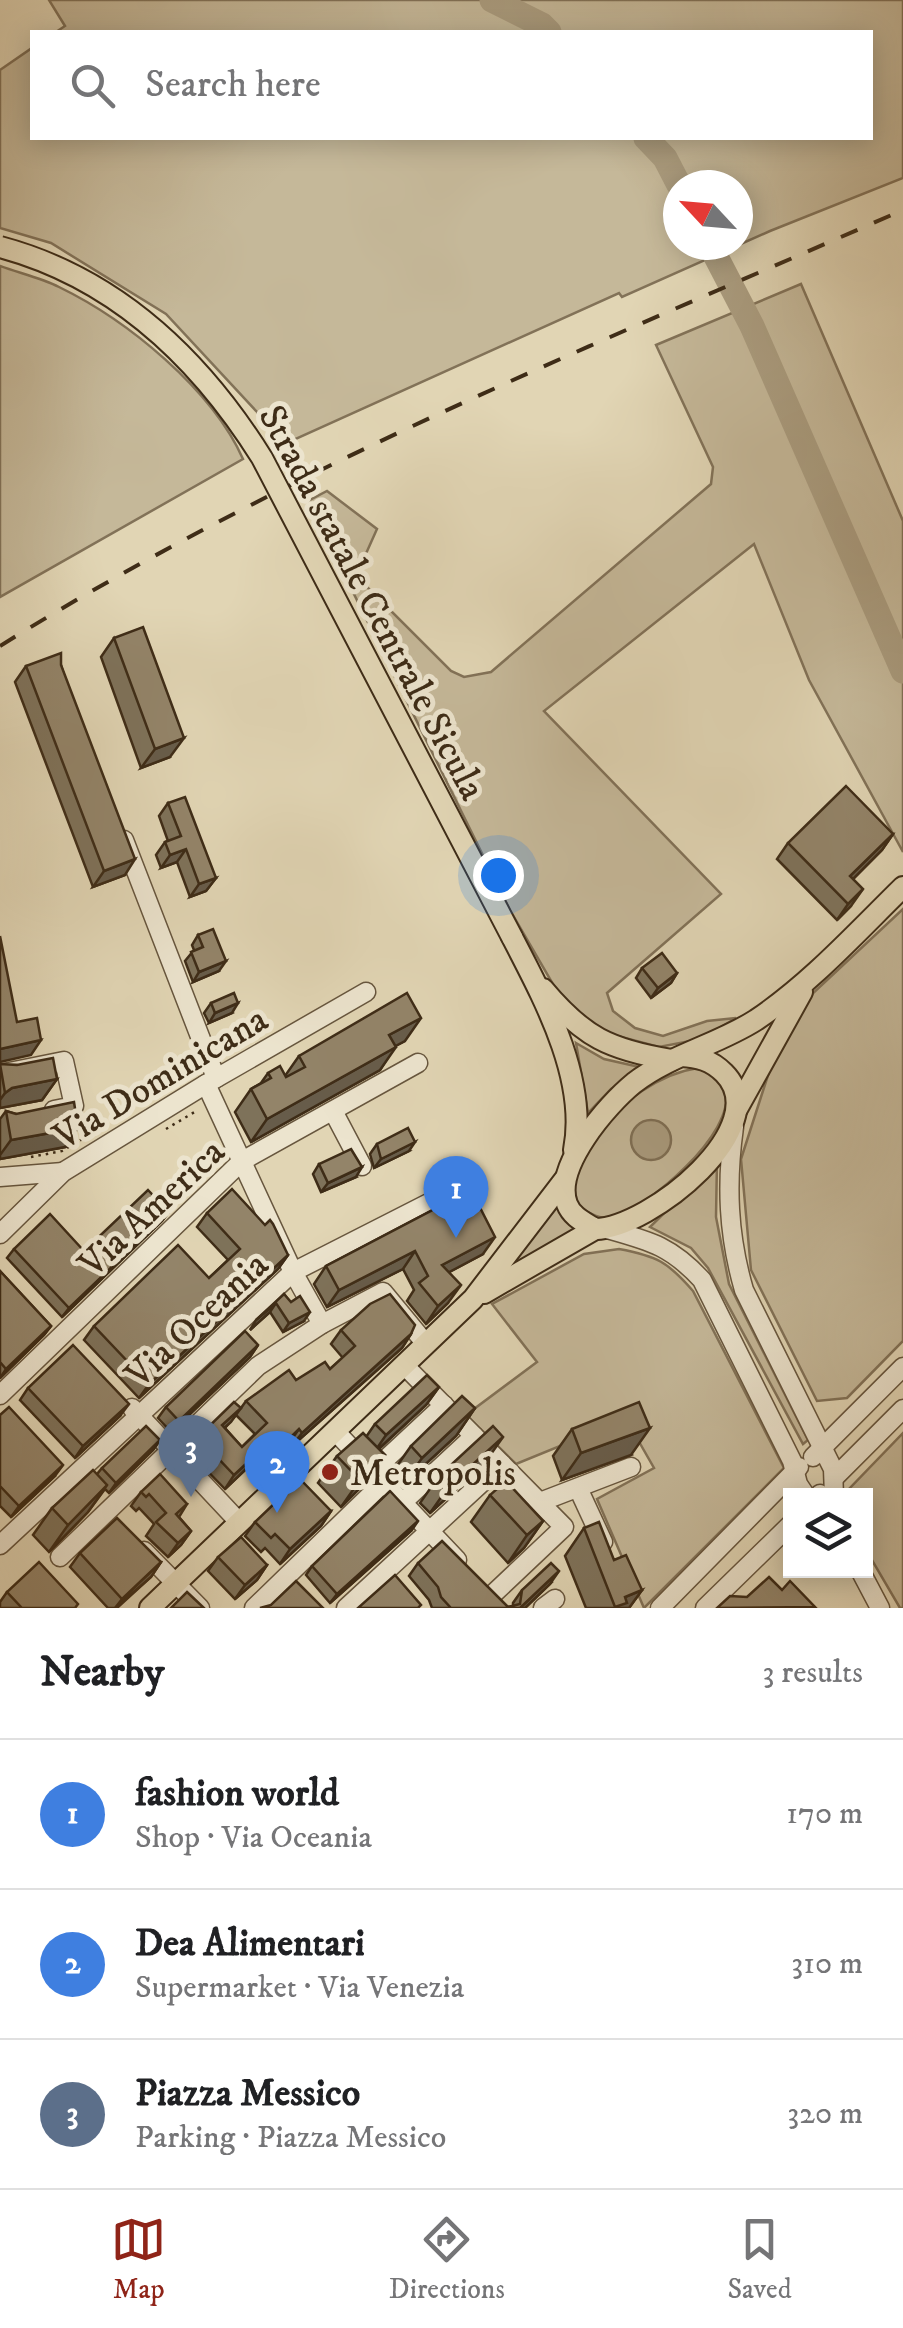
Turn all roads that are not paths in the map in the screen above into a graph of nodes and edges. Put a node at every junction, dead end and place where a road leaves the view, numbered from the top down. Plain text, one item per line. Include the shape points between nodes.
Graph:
1 (0, 247) edge
2 (118, 824) edge
3 (903, 887) edge
4 (531, 975) junction
5 (811, 977) junction
6 (366, 992) dead end
7 (677, 1058) junction
8 (418, 1064) dead end
9 (0, 1074) edge
10 (211, 1081) junction
11 (333, 1111) junction
12 (37, 1114) edge
13 (736, 1115) junction
14 (242, 1161) junction
15 (362, 1166) edge
16 (568, 1170) junction
17 (63, 1172) junction
18 (0, 1177) edge
19 (466, 1184) dead end
20 (601, 1229) junction
21 (0, 1234) edge
22 (292, 1272) junction
23 (473, 1299) junction
24 (322, 1324) junction
25 (426, 1344) junction
26 (404, 1365) junction
27 (903, 1367) edge
28 (113, 1389) edge
29 (4, 1401) edge
30 (444, 1405) junction
31 (903, 1409) edge
32 (859, 1411) junction
33 (139, 1415) junction
34 (808, 1419) junction
35 (335, 1431) junction
36 (474, 1436) junction
37 (172, 1451) junction
38 (502, 1464) junction
39 (631, 1467) dead end
40 (378, 1477) junction
41 (816, 1478) edge
42 (578, 1488) junction
43 (90, 1496) junction
44 (403, 1502) junction
45 (540, 1502) junction
46 (239, 1522) junction
47 (430, 1531) junction
48 (783, 1531) edge
49 (2, 1540) edge
50 (135, 1542) edge
51 (610, 1556) edge
52 (60, 1557) dead end
53 (864, 1578) edge
54 (176, 1583) junction
55 (484, 1590) edge
56 (150, 1608) edge
57 (200, 1608) edge
58 (254, 1608) edge
59 (346, 1608) edge
60 (660, 1608) edge
61 (706, 1608) edge
62 (880, 1608) edge

1 - 4 main road, Strada statale Centrale Sicula, bridge via 126,308 206,377 236,417
2 - 10 street
3 - 5 main road
4 - 7 main road, Strada statale Centrale Sicula via 596,1040
4 - 16 main road, Strada statale Centrale Sicula via 575,1087 579,1128
5 - 7 main road via 756,1019
5 - 13 main road
6 - 10 street, Via Dominicana
7 - 13 main road, Strada statale Centrale Sicula via 696,1057 720,1069 738,1095
7 - 16 main road via 634,1084 599,1120
8 - 11 street, Via America
9 - 12 street via 64,1061 74,1106
10 - 14 street
10 - 17 street, Via Dominicana
11 - 14 street, Via America
11 - 15 street
13 - 20 main road via 679,1191 629,1223
13 - 34 street via 727,1171 738,1268
14 - 22 street
14 - 29 street, Via America
16 - 20 main road via 566,1202 574,1216
16 - 23 main road
17 - 18 street
17 - 21 street, Via Dominicana
19 - 22 street, Via Oceania
20 - 23 main road
20 - 41 street via 659,1244 702,1280
22 - 24 street
22 - 33 street, Via Oceania
23 - 25 main road
24 - 25 street via 383,1292
24 - 37 street via 258,1366
25 - 26 main road
26 - 30 street
26 - 35 main road
27 - 32 street
28 - 33 street
30 - 36 street
30 - 40 street
31 - 41 street
32 - 34 street via 824,1423
32 - 41 street
33 - 37 street
33 - 43 street, Via Oceania
34 - 41 street
35 - 40 street
35 - 46 main road
36 - 38 street
36 - 44 street
37 - 43 street
37 - 46 street
38 - 45 street
38 - 47 street
39 - 42 street
40 - 44 street
40 - 58 street via 293,1580
41 - 60 street
42 - 45 street
42 - 51 street
43 - 49 street, Via Oceania
43 - 52 street
44 - 47 street
45 - 55 street via 564,1527
46 - 54 main road
47 - 55 street
47 - 59 street via 392,1576
48 - 61 street
50 - 54 street
53 - 62 street
54 - 56 main road
54 - 57 street

